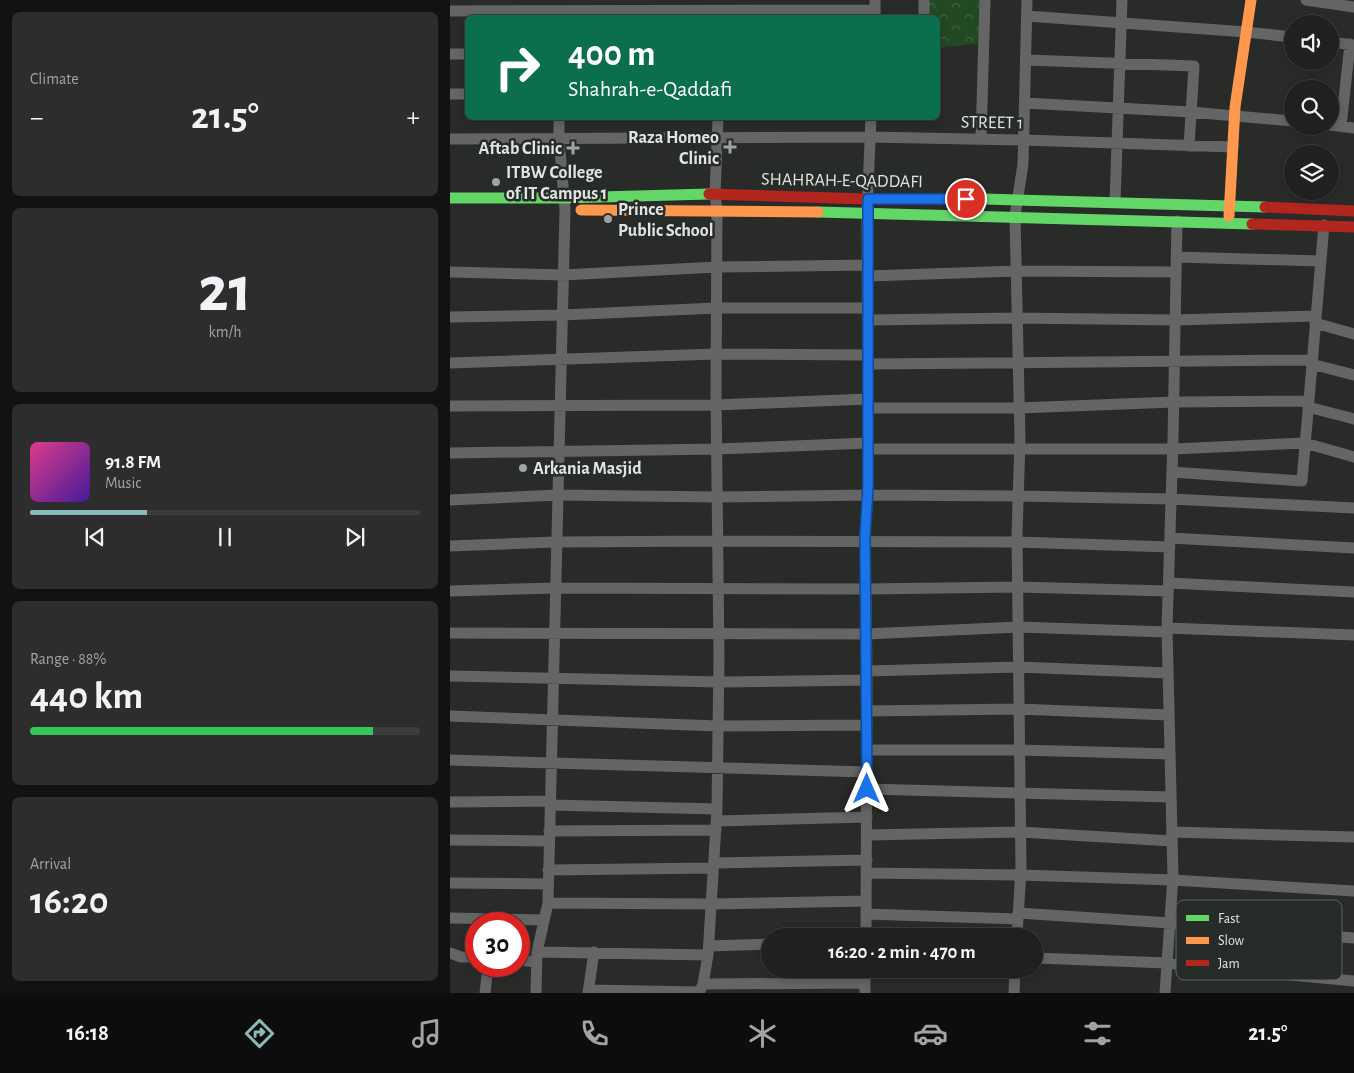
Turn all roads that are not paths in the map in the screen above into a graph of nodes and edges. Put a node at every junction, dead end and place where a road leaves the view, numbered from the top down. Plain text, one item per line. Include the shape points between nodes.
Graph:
1 (924, 0) edge
2 (985, 0) edge
3 (1027, 0) edge
4 (1122, 0) edge
5 (1251, 0) edge
6 (1306, 0) edge
7 (1354, 7) edge
8 (562, 9) edge
9 (719, 9) edge
10 (875, 9) edge
11 (450, 11) edge
12 (924, 15) edge
13 (1027, 16) junction
14 (1121, 23) junction
15 (1246, 32) junction
16 (1284, 36) edge
17 (1339, 43) edge
18 (1352, 44) edge
19 (450, 54) edge
20 (465, 54) edge
21 (1026, 60) junction
22 (1120, 63) junction
23 (450, 94) edge
24 (465, 94) edge
25 (1025, 103) junction
26 (1118, 108) junction
27 (1339, 111) edge
28 (1191, 112) junction
29 (1234, 115) junction
30 (559, 120) edge
31 (718, 120) edge
32 (871, 120) edge
33 (1284, 120) edge
34 (1339, 126) edge
35 (1354, 128) edge
36 (870, 137) junction
37 (559, 138) junction
38 (718, 138) junction
39 (450, 139) edge
40 (981, 139) junction
41 (1024, 140) junction
42 (1117, 143) junction
43 (1189, 146) junction
44 (1233, 148) junction
45 (715, 194) junction
46 (450, 198) edge
47 (564, 198) junction
48 (868, 199) junction
49 (1019, 200) junction
50 (1115, 202) junction
51 (1230, 205) junction
52 (560, 210) junction
53 (717, 210) junction
54 (1354, 211) edge
55 (867, 212) junction
56 (1016, 216) junction
57 (1177, 221) junction
58 (1229, 222) junction
59 (1324, 226) junction
60 (1354, 227) edge
61 (1176, 257) junction
62 (1320, 261) junction
63 (716, 267) junction
64 (868, 271) junction
65 (1017, 271) junction
66 (450, 272) edge
67 (1176, 272) junction
68 (563, 275) junction
69 (716, 308) junction
70 (562, 314) junction
71 (868, 314) junction
72 (450, 317) edge
73 (1018, 318) junction
74 (1175, 320) junction
75 (1315, 320) junction
76 (1354, 334) edge
77 (716, 354) junction
78 (561, 359) junction
79 (868, 360) junction
80 (1174, 361) junction
81 (1018, 362) junction
82 (1311, 362) junction
83 (450, 363) edge
84 (1354, 376) edge
85 (1174, 402) junction
86 (560, 404) junction
87 (868, 404) junction
88 (1308, 404) junction
89 (716, 405) junction
90 (450, 406) edge
91 (1019, 408) junction
92 (1354, 419) edge
93 (1305, 444) junction
94 (868, 446) junction
95 (1020, 448) junction
96 (717, 449) junction
97 (1173, 449) junction
98 (559, 452) junction
99 (450, 453) edge
100 (1354, 457) edge
101 (1172, 472) junction
102 (558, 495) junction
103 (868, 495) junction
104 (1018, 496) junction
105 (717, 497) junction
106 (450, 500) edge
107 (1171, 500) junction
108 (1354, 508) edge
109 (718, 541) junction
110 (556, 542) junction
111 (866, 542) junction
112 (1018, 542) junction
113 (1170, 542) junction
114 (450, 546) edge
115 (1354, 548) edge
116 (1018, 587) junction
117 (1169, 587) junction
118 (555, 588) junction
119 (719, 589) junction
120 (866, 589) junction
121 (450, 591) edge
122 (1354, 592) edge
123 (1018, 627) junction
124 (1167, 630) junction
125 (450, 633) edge
126 (554, 633) junction
127 (867, 634) junction
128 (719, 635) junction
129 (1354, 635) edge
130 (1018, 667) junction
131 (1168, 673) junction
132 (867, 675) junction
133 (450, 676) edge
134 (553, 678) junction
135 (719, 682) junction
136 (1018, 709) junction
137 (867, 711) junction
138 (1169, 715) junction
139 (450, 716) edge
140 (552, 721) junction
141 (867, 724) junction
142 (718, 726) junction
143 (867, 750) junction
144 (1019, 750) junction
145 (1170, 754) junction
146 (450, 760) edge
147 (551, 763) junction
148 (718, 769) junction
149 (867, 772) junction
150 (867, 789) junction
151 (1020, 792) junction
152 (1171, 796) junction
153 (450, 802) edge
154 (550, 803) junction
155 (867, 816) junction
156 (717, 820) junction
157 (1020, 832) junction
158 (867, 835) junction
159 (549, 836) junction
160 (1172, 836) junction
161 (1354, 837) edge
162 (450, 840) edge
163 (867, 860) junction
164 (714, 866) junction
165 (548, 870) junction
166 (867, 873) junction
167 (1021, 874) junction
168 (1173, 880) junction
169 (450, 883) edge
170 (548, 884) junction
171 (1354, 891) edge
172 (866, 901) junction
173 (548, 903) junction
174 (711, 904) junction
175 (866, 914) junction
176 (1018, 916) junction
177 (450, 919) edge
178 (465, 920) edge
179 (544, 920) junction
180 (530, 921) edge
181 (1170, 922) junction
182 (1176, 923) edge
183 (866, 928) edge
184 (1017, 928) edge
185 (761, 945) edge
186 (708, 950) junction
187 (450, 952) edge
188 (594, 952) junction
189 (465, 957) edge
190 (537, 957) junction
191 (530, 958) edge
192 (1043, 958) edge
193 (1167, 963) junction
194 (1176, 964) edge
195 (487, 977) edge
196 (1015, 978) edge
197 (734, 988) edge
198 (820, 988) edge
199 (865, 988) edge
200 (700, 990) edge
201 (589, 992) edge
202 (485, 993) edge
203 (536, 993) edge
204 (1014, 993) edge
205 (1165, 993) edge

1 - 12 street
2 - 40 street
3 - 13 street
4 - 14 street
5 - 15 main road
6 - 7 street
8 - 9 street
8 - 11 street
9 - 10 street
13 - 14 street
13 - 21 street
14 - 15 street
14 - 22 street
15 - 16 street
15 - 29 main road
17 - 18 street
18 - 27 street
19 - 20 street
21 - 22 street
21 - 25 street
22 - 26 street
22 - 28 street via 1194,66
23 - 24 street
25 - 26 street
25 - 41 street
26 - 28 street
26 - 42 street
28 - 29 street
28 - 43 street
29 - 33 street
29 - 44 main road
30 - 37 street
31 - 38 street
32 - 36 street
34 - 35 street
36 - 38 street, STREET 1
36 - 40 street, STREET 1
36 - 48 street
37 - 38 street, STREET 1
37 - 39 street, STREET 1
37 - 47 street
38 - 45 street
40 - 41 street, STREET 1
41 - 42 street, STREET 1
41 - 49 street
42 - 43 street, STREET 1
42 - 50 street
43 - 44 street, STREET 1
44 - 51 main road
45 - 47 main road, SHAHRAH-E-QADDAFI
45 - 48 main road, SHAHRAH-E-QADDAFI
45 - 53 street
46 - 47 main road, SHAHRAH-E-QADDAFI
47 - 52 street
48 - 49 main road, SHAHRAH-E-QADDAFI
48 - 55 street
49 - 50 main road, SHAHRAH-E-QADDAFI
49 - 56 street
50 - 51 main road, SHAHRAH-E-QADDAFI
51 - 54 main road, SHAHRAH-E-QADDAFI
51 - 58 main road
52 - 53 main road, SHAHRAH-E-QADDAFI
52 - 68 street
53 - 55 main road, SHAHRAH-E-QADDAFI
53 - 63 street
55 - 56 main road, SHAHRAH-E-QADDAFI
55 - 64 street
56 - 57 main road, SHAHRAH-E-QADDAFI
56 - 65 street
57 - 58 main road, SHAHRAH-E-QADDAFI
57 - 61 street
58 - 59 main road, SHAHRAH-E-QADDAFI
59 - 60 main road, SHAHRAH-E-QADDAFI
59 - 62 street
61 - 62 street
61 - 67 street
62 - 75 street
63 - 64 street
63 - 68 street
63 - 69 street
64 - 65 street
64 - 71 street
65 - 67 street
65 - 73 street
66 - 68 street
67 - 74 street
68 - 70 street
69 - 70 street
69 - 71 street
69 - 77 street
70 - 72 street
70 - 78 street
71 - 73 street
71 - 79 street
73 - 74 street
73 - 81 street
74 - 75 street
74 - 80 street
75 - 76 street
75 - 82 street
77 - 78 street
77 - 79 street
77 - 89 street
78 - 83 street
78 - 86 street
79 - 81 street
79 - 87 street
80 - 81 street
80 - 82 street
80 - 85 street
81 - 91 street
82 - 84 street
82 - 88 street
85 - 88 street
85 - 91 street
85 - 97 street
86 - 89 street
86 - 90 street
86 - 98 street
87 - 89 street
87 - 91 street
87 - 94 street
88 - 92 street
88 - 93 street
89 - 96 street
91 - 95 street
93 - 97 street
93 - 100 street
93 - 101 street via 1302,480
94 - 95 street
94 - 96 street
94 - 103 street
95 - 97 street
95 - 104 street
96 - 98 street
96 - 105 street
97 - 101 street
98 - 99 street
98 - 102 street
101 - 107 street
102 - 105 street
102 - 106 street
102 - 110 street
103 - 104 street
103 - 105 street
103 - 111 street
104 - 107 street
104 - 112 street
105 - 109 street
107 - 108 street
107 - 113 street
109 - 110 street
109 - 111 street
109 - 119 street
110 - 114 street
110 - 118 street
111 - 112 street
111 - 120 street
112 - 113 street
112 - 116 street
113 - 115 street
113 - 117 street
116 - 117 street
116 - 120 street
116 - 123 street
117 - 122 street
117 - 124 street
118 - 119 street
118 - 121 street
118 - 126 street
119 - 120 street
119 - 128 street
120 - 127 street
123 - 124 street
123 - 127 street
123 - 130 street
124 - 129 street
124 - 131 street
125 - 126 street
126 - 128 street
126 - 134 street
127 - 128 street
127 - 132 street
128 - 135 street
130 - 131 street
130 - 132 street
130 - 136 street
131 - 138 street
132 - 135 street
132 - 137 street
133 - 134 street
134 - 135 street
134 - 140 street
135 - 142 street
136 - 137 street
136 - 138 street
136 - 144 street
137 - 141 street
138 - 145 street
139 - 140 street
140 - 142 street
140 - 147 street
141 - 142 street
141 - 143 street
142 - 148 street
143 - 144 street
143 - 149 street
144 - 145 street
144 - 151 street
145 - 152 street
146 - 147 street
147 - 148 street
147 - 154 street
148 - 149 street
148 - 156 street
149 - 150 street
150 - 151 street
150 - 155 street
151 - 152 street
151 - 157 street
152 - 160 street
153 - 154 street
154 - 156 street
154 - 159 street
155 - 156 street
155 - 158 street
156 - 159 street
156 - 164 street
157 - 158 street
157 - 160 street
157 - 167 street
158 - 163 street
159 - 162 street
159 - 165 street
160 - 161 street
160 - 168 street
163 - 164 street
163 - 166 street
164 - 165 street
164 - 174 street
165 - 170 street
166 - 167 street
166 - 172 street
167 - 168 street
167 - 176 street
168 - 171 street
168 - 181 street
169 - 170 street
170 - 173 street
172 - 174 street
172 - 175 street
173 - 174 street
173 - 179 street
174 - 186 street
175 - 176 street
175 - 183 street
176 - 181 street
176 - 184 street
177 - 178 street
179 - 180 street
179 - 190 street
181 - 182 street
181 - 193 street
185 - 186 street
186 - 188 street
186 - 200 street
187 - 189 street
188 - 190 street
188 - 201 street
190 - 191 street
190 - 203 street
192 - 193 street
193 - 194 street
193 - 205 street
195 - 202 street
196 - 204 street
197 - 198 street
197 - 200 street
198 - 199 street
200 - 201 street

